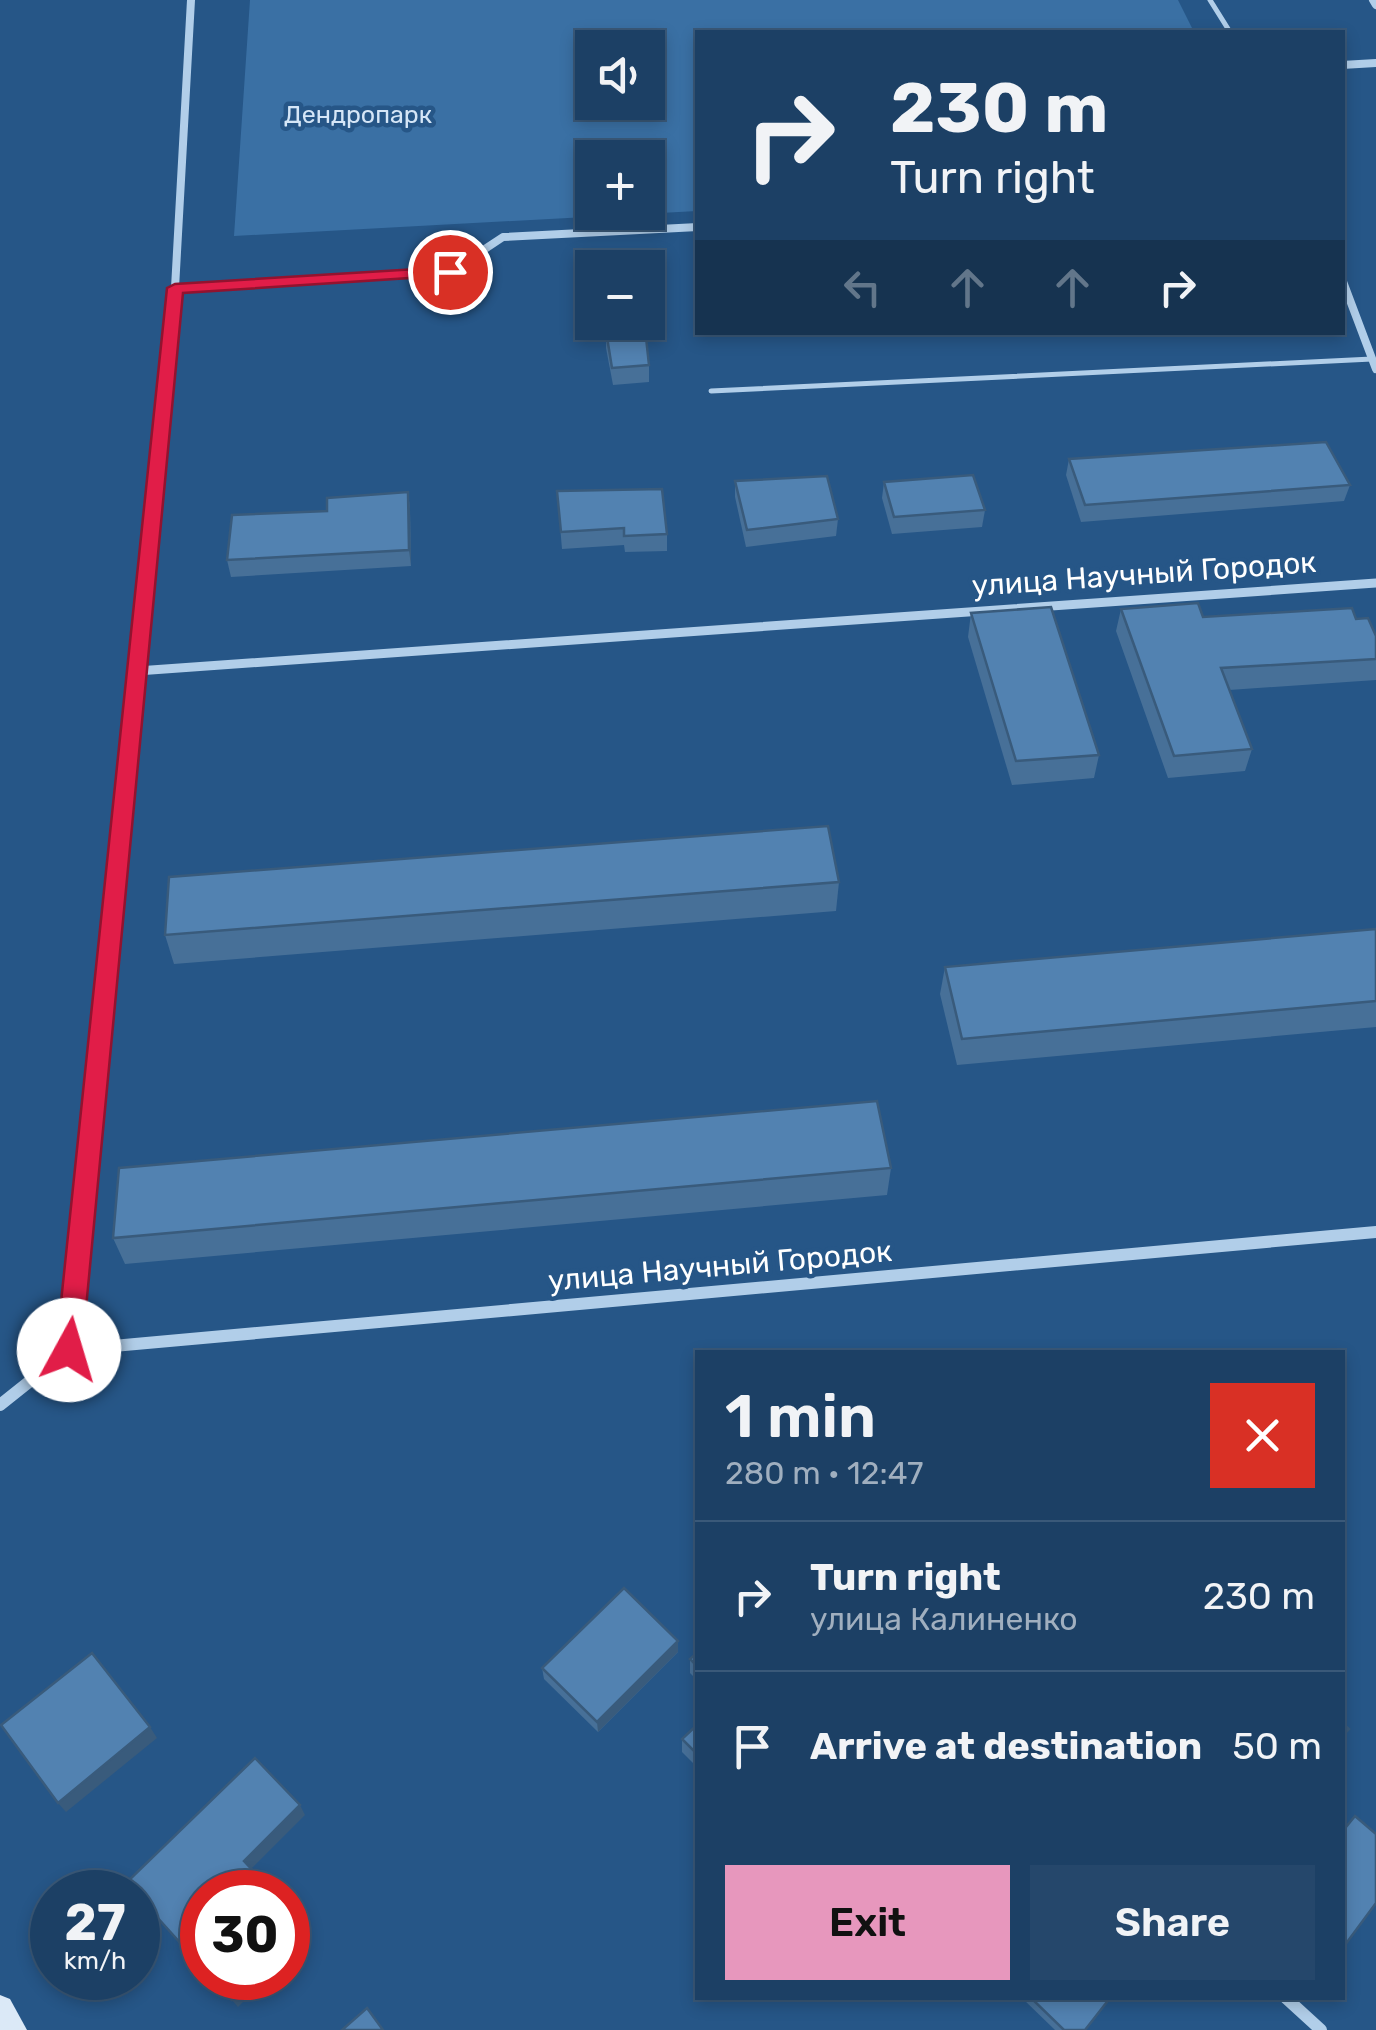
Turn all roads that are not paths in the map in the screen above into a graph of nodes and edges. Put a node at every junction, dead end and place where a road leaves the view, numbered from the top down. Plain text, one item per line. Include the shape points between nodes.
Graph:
1 (191, 0) edge
2 (1210, 0) edge
3 (1229, 30) edge
4 (1376, 62) edge
5 (1345, 65) edge
6 (695, 228) edge
7 (1345, 287) edge
8 (175, 288) junction
9 (1372, 359) junction
10 (1376, 369) edge
11 (710, 391) dead end
12 (1376, 583) edge
13 (137, 670) junction
14 (1376, 1232) edge
15 (69, 1350) junction
16 (0, 1406) edge
17 (1288, 2000) edge
18 (0, 2009) edge
19 (14, 2030) edge
20 (1322, 2030) edge

1 - 8 street
2 - 3 lane
4 - 5 street
6 - 8 street via 503,237 450,272
7 - 9 street
8 - 13 street
9 - 10 street
9 - 11 lane
12 - 13 street, улица Научный Городок
13 - 15 street
14 - 15 street, улица Научный Городок
15 - 16 street
17 - 20 street
18 - 19 street

